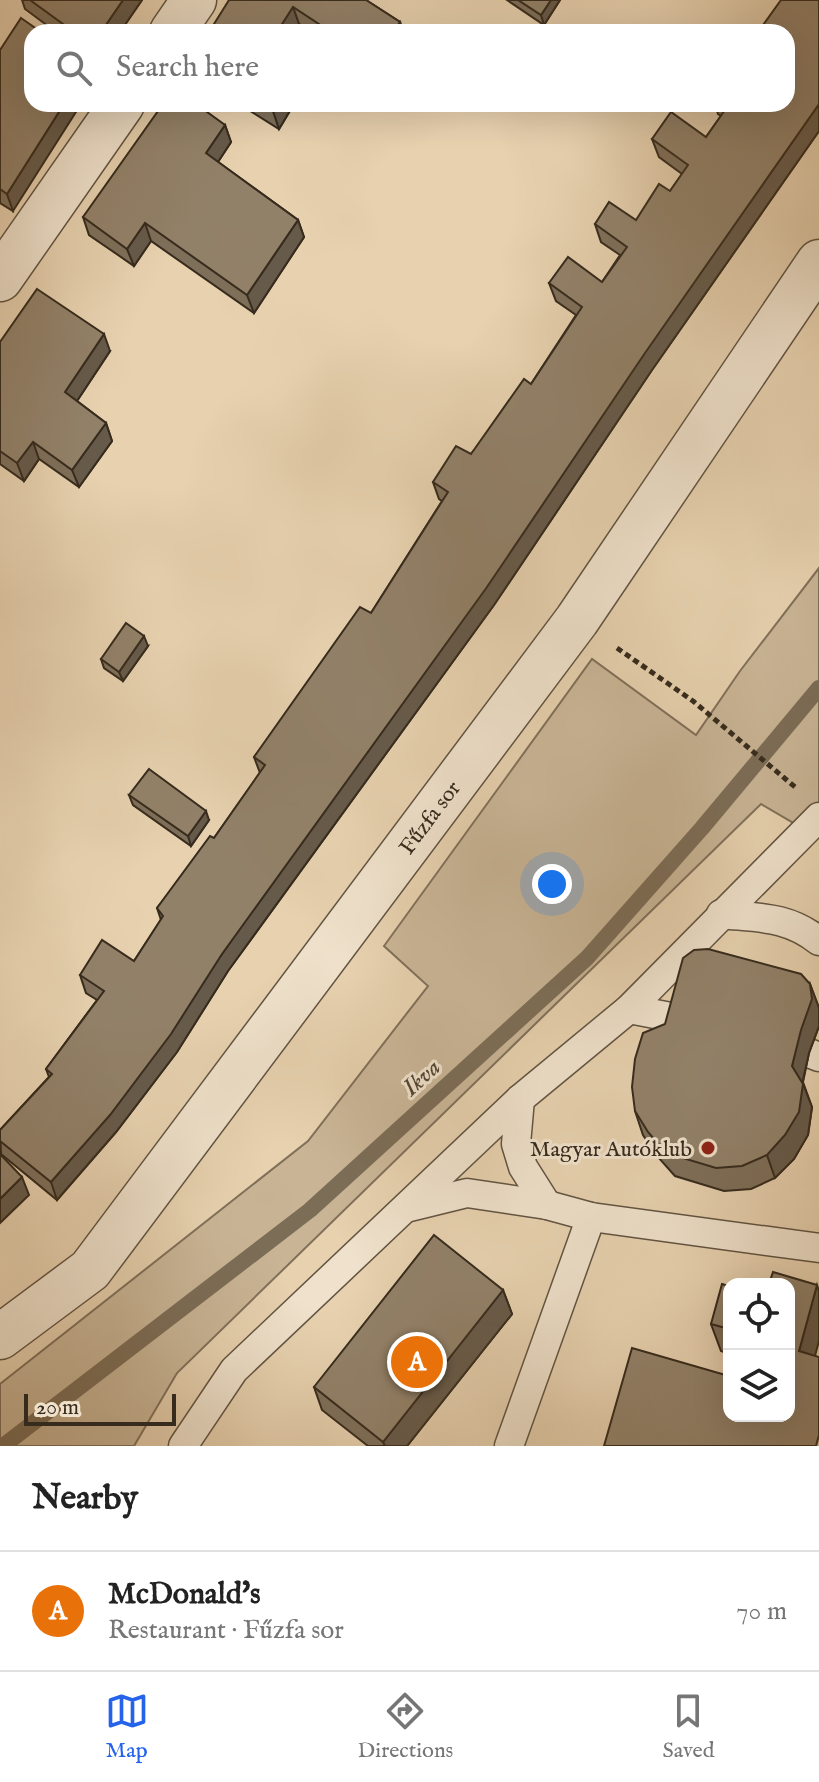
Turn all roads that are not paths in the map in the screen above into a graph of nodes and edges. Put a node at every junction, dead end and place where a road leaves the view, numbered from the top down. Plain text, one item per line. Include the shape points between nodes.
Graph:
1 (194, 0) edge
2 (178, 24) edge
3 (116, 112) edge
4 (819, 262) edge
5 (0, 279) edge
6 (819, 817) edge
7 (721, 914) junction
8 (819, 941) edge
9 (629, 1009) junction
10 (681, 1019) edge
11 (520, 1099) junction
12 (547, 1205) junction
13 (409, 1207) junction
14 (591, 1217) junction
15 (819, 1248) edge
16 (0, 1337) edge
17 (183, 1446) edge
18 (509, 1446) edge

1 - 2 street
3 - 5 street
4 - 16 street, Fűzfa sor via 577,620 90,1270
6 - 7 lane
7 - 8 lane via 780,919
7 - 9 lane
9 - 10 lane
9 - 11 lane
11 - 12 lane via 516,1144 523,1167
11 - 13 lane
12 - 13 lane via 467,1193
12 - 14 lane
13 - 17 lane via 234,1370
14 - 15 lane
14 - 18 lane

